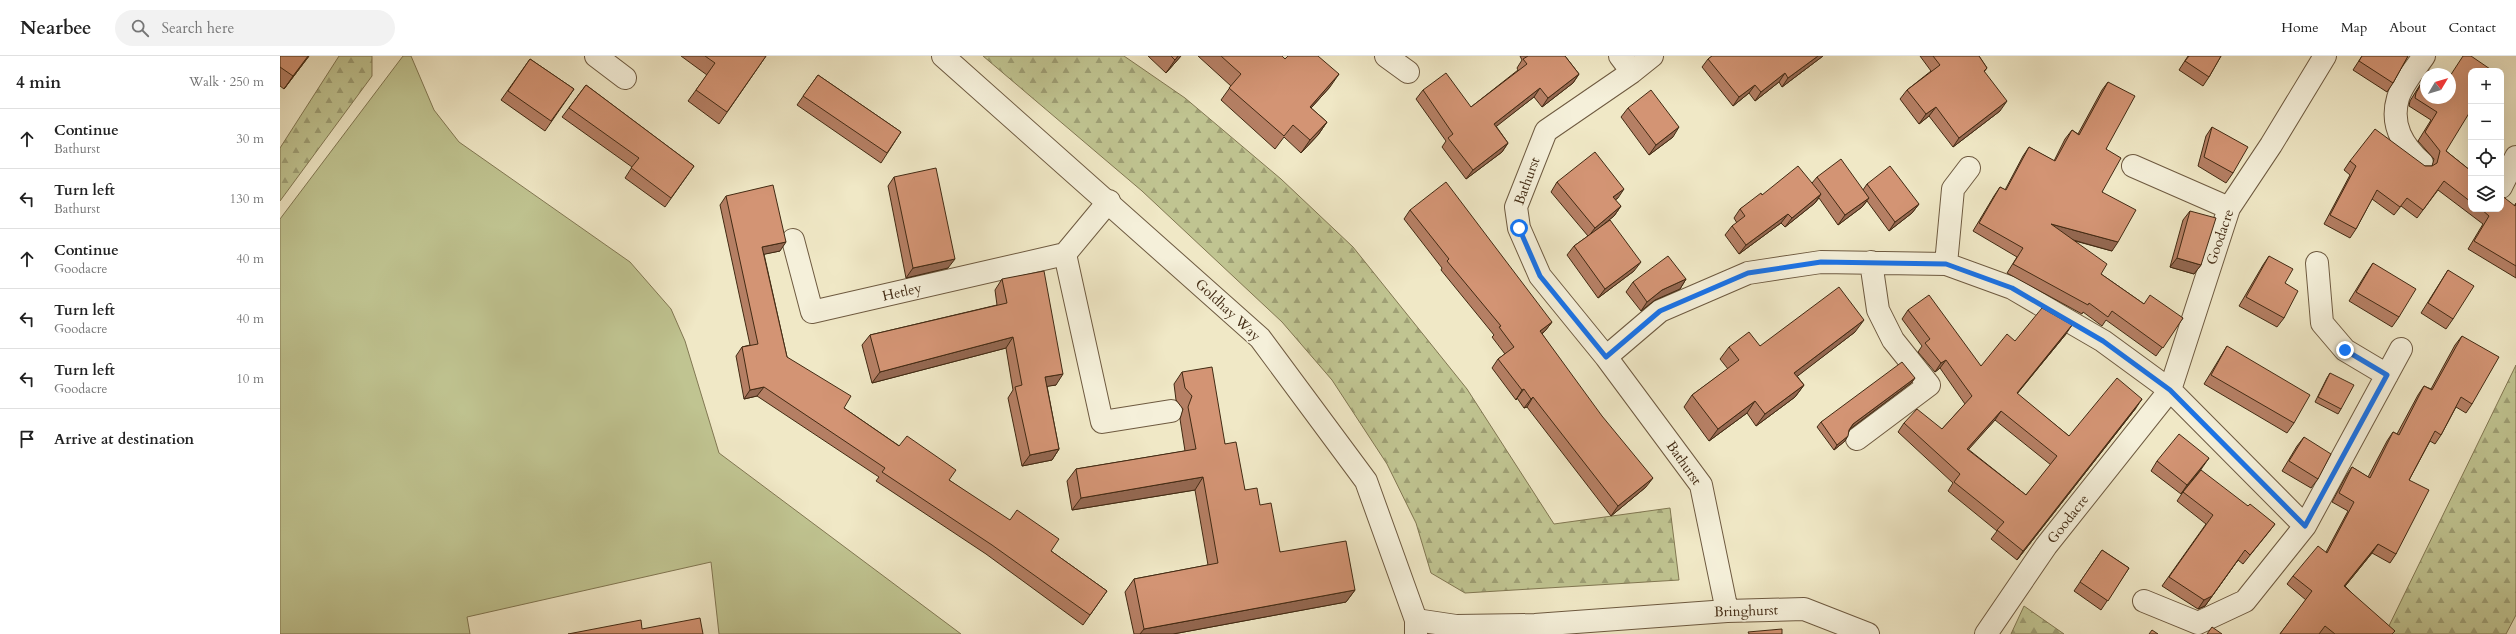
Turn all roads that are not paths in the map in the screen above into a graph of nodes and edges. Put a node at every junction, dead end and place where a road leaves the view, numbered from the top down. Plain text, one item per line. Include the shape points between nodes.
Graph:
1 (596, 56) edge
2 (943, 56) edge
3 (1386, 56) edge
4 (1652, 56) edge
5 (2325, 56) edge
6 (2424, 56) edge
7 (1626, 64) edge
8 (1408, 72) dead end
9 (626, 78) dead end
10 (2516, 157) edge
11 (2422, 164) edge
12 (2133, 166) dead end
13 (1969, 168) dead end
14 (2504, 182) edge
15 (1109, 201) junction
16 (2229, 208) junction
17 (793, 240) dead end
18 (1065, 254) junction
19 (1871, 262) junction
20 (2317, 263) dead end
21 (1946, 264) junction
22 (2401, 349) dead end
23 (1606, 357) junction
24 (2387, 375) junction
25 (2170, 390) junction
26 (1171, 411) dead end
27 (1857, 439) dead end
28 (2305, 526) junction
29 (2144, 601) dead end
30 (1727, 611) junction
31 (1416, 627) edge
32 (1621, 627) edge
33 (1868, 634) edge
34 (1986, 634) edge

1 - 9 street
2 - 15 street, Goldhay Way
3 - 8 street
4 - 7 street, Bathurst
5 - 16 street, Goodacre
6 - 11 street via 2398,98 2396,122 2405,147
7 - 23 street, Bathurst via 1546,131 1516,208 1519,228 1540,276
10 - 14 street
12 - 16 street
13 - 21 street via 1953,189
15 - 18 street
15 - 31 street, Goldhay Way via 1260,338 1366,481
16 - 25 street, Goodacre
17 - 18 street, Hetley via 812,312
18 - 26 street via 1102,422
19 - 21 street
19 - 23 street via 1821,262 1748,273 1660,311
19 - 27 street via 1878,310 1892,340 1930,385
20 - 24 street via 2322,323 2345,350
21 - 25 street via 2012,288 2103,341
22 - 24 street
23 - 30 street, Bathurst via 1701,485
24 - 28 street
25 - 28 street
25 - 34 street, Goodacre via 2046,546
28 - 29 street via 2245,601 2198,623
30 - 32 street, Bringhurst
30 - 33 street, Bringhurst via 1804,609
31 - 32 street, Bringhurst

